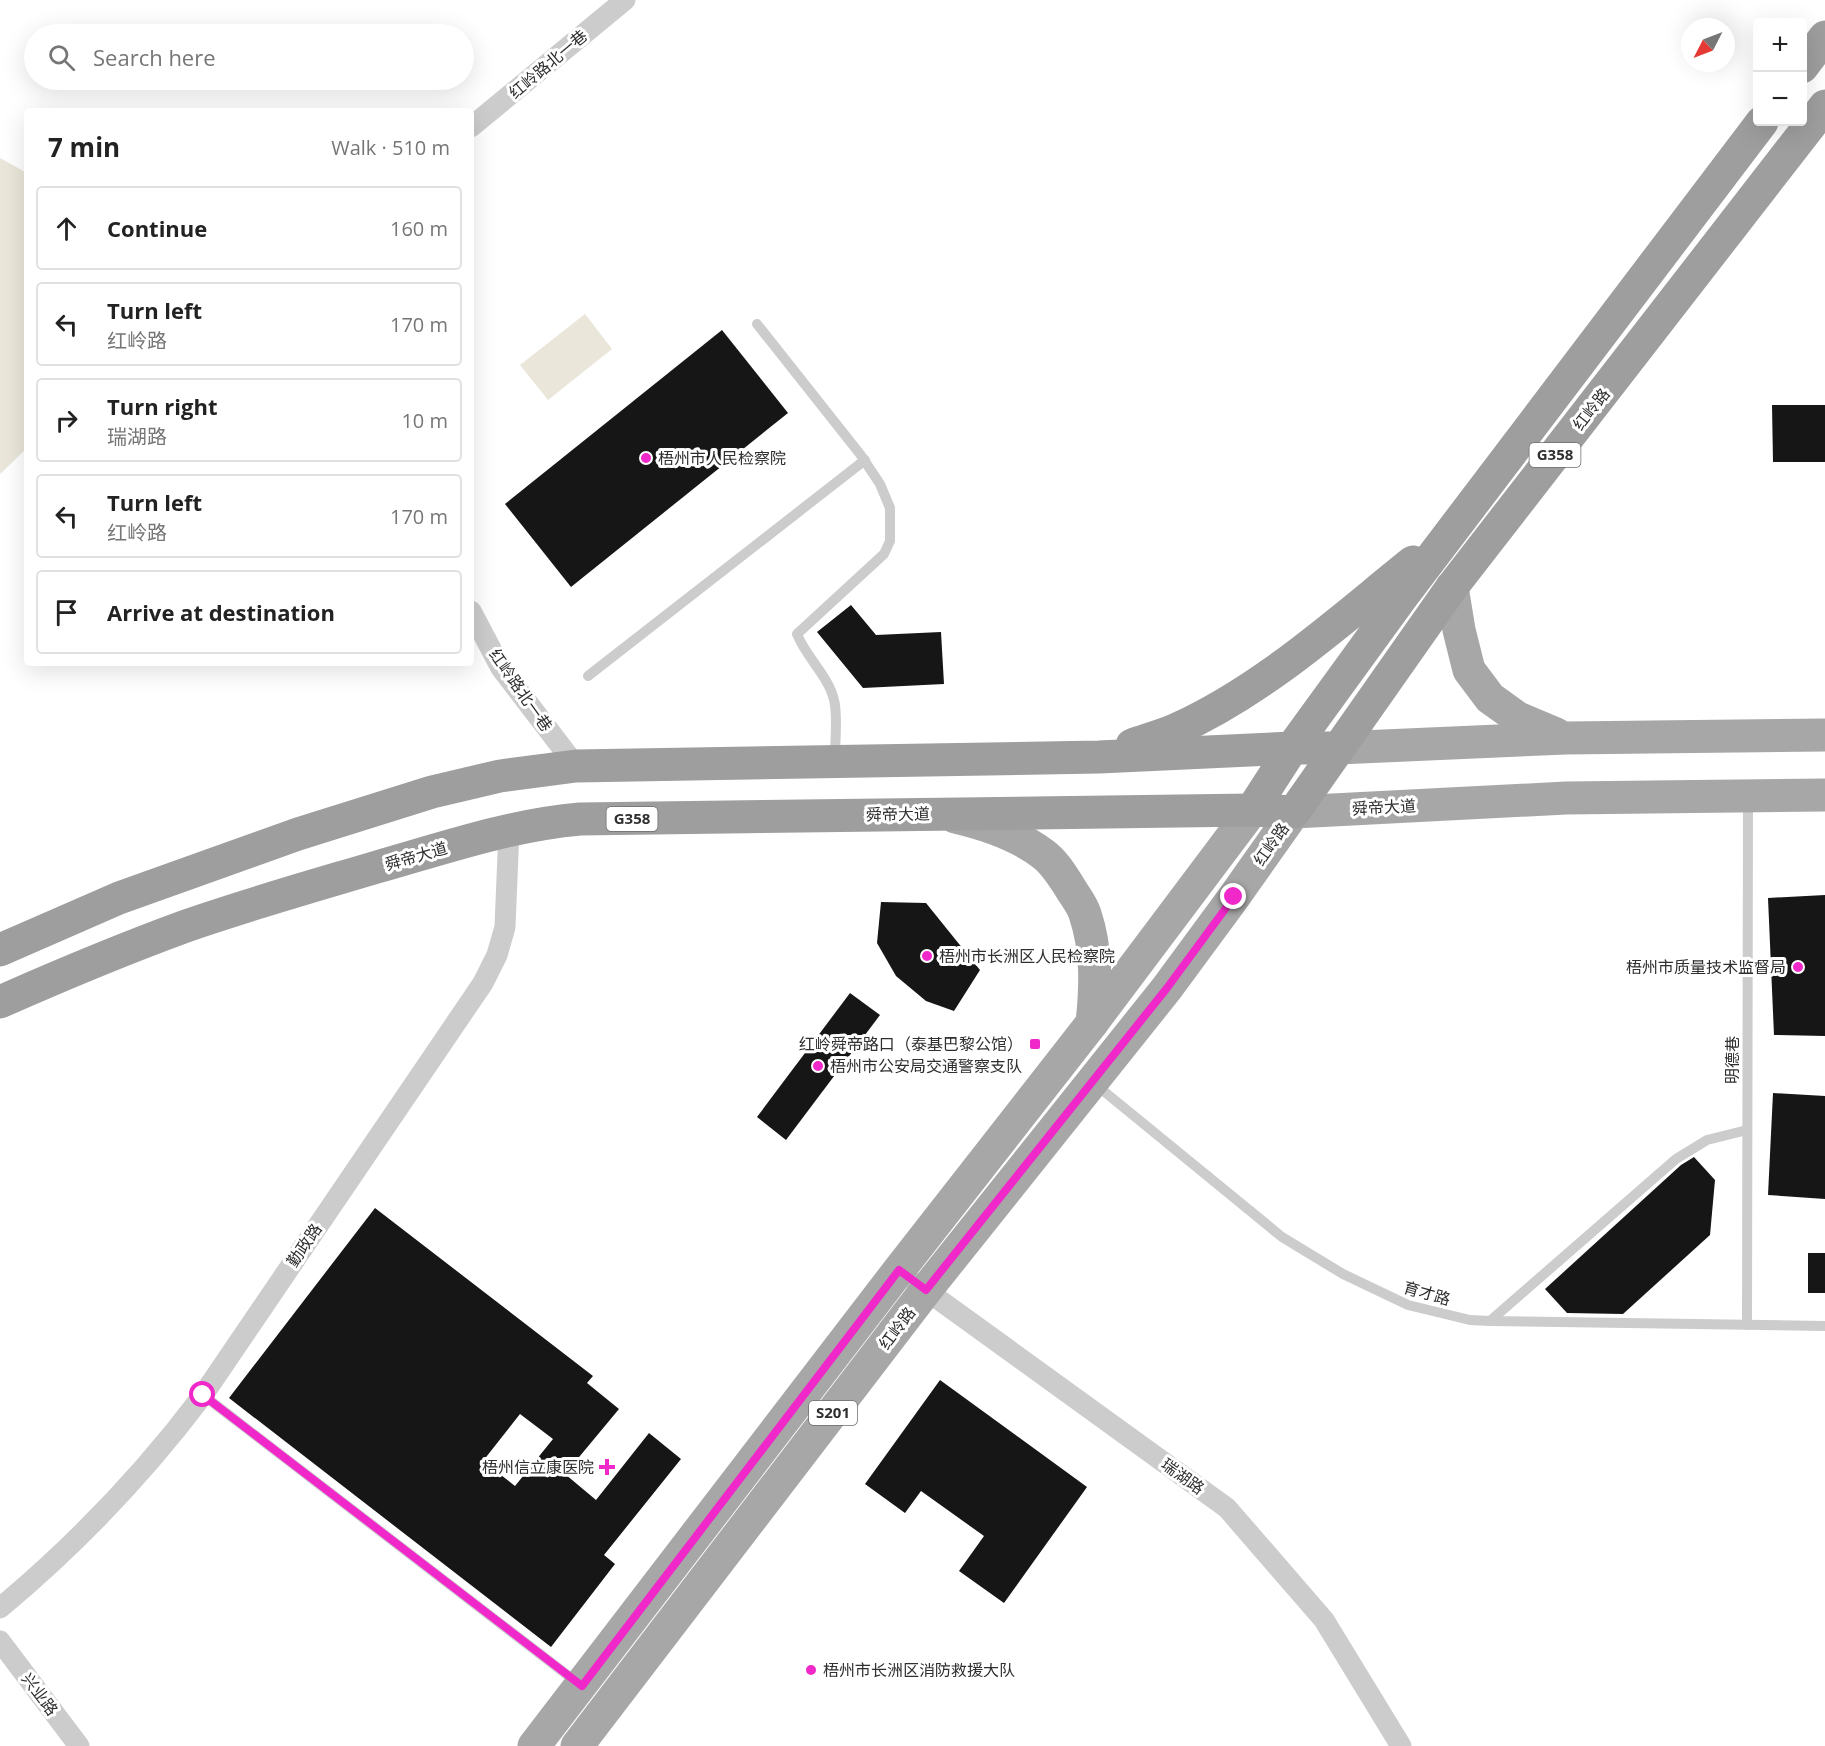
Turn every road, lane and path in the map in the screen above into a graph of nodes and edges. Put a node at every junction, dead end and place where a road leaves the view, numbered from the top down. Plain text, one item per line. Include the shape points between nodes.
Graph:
1 (625, 0) edge
2 (1825, 37) edge
3 (1807, 62) edge
4 (1825, 106) edge
5 (474, 125) edge
6 (1759, 126) edge
7 (758, 324) dead end
8 (864, 460) junction
9 (1452, 531) junction
10 (1452, 587) junction
11 (474, 617) edge
12 (588, 676) dead end
13 (1825, 735) edge
14 (1566, 738) junction
15 (1292, 748) junction
16 (1338, 748) junction
17 (1099, 757) junction
18 (835, 760) junction
19 (576, 766) junction
20 (1825, 795) edge
21 (1748, 796) junction
22 (1252, 810) junction
23 (1294, 812) junction
24 (938, 813) junction
25 (509, 829) junction
26 (0, 950) edge
27 (0, 1002) edge
28 (1092, 1023) junction
29 (1092, 1082) junction
30 (1747, 1130) junction
31 (899, 1270) junction
32 (926, 1290) junction
33 (1490, 1321) junction
34 (1746, 1325) junction
35 (1825, 1326) edge
36 (203, 1395) junction
37 (0, 1608) edge
38 (0, 1641) edge
39 (582, 1686) junction
40 (80, 1746) edge
41 (534, 1746) edge
42 (577, 1746) edge
43 (1401, 1746) edge

1 - 5 street, 红岭路北一巷
2 - 3 highway
4 - 10 highway, 红岭路 / G358
6 - 9 highway, 红岭路 / G358
7 - 8 lane
8 - 12 lane
8 - 18 lane via 890,508 890,541 884,554 797,634 834,700
9 - 15 highway, 红岭路 / G358
9 - 17 highway via 1278,670 1234,699 1174,730
10 - 14 main road via 1469,670 1490,698 1518,718
10 - 16 highway, 红岭路 / G358
11 - 19 street, 红岭路北一巷 via 501,668
13 - 14 main road
14 - 16 main road
15 - 16 highway
15 - 17 highway
15 - 22 highway, 红岭路 / G358
16 - 23 highway, 红岭路 / G358
17 - 18 highway
18 - 19 highway
19 - 26 highway via 500,776 432,792 298,834 119,898
20 - 21 main road, 舜帝大道
21 - 23 main road, 舜帝大道 via 1566,798
21 - 30 lane, 明德巷
22 - 23 highway, 舜帝大道 / G358
22 - 24 highway, 舜帝大道 / G358
22 - 28 main road, 红岭路 / S201
23 - 29 main road, 红岭路 / S201 via 1167,988
24 - 25 highway, 舜帝大道 / G358 via 580,819
24 - 28 main road via 981,823 1014,837 1044,855 1060,872 1084,912 1094,952 1096,988
25 - 27 highway, 舜帝大道 / G358 via 186,926
25 - 36 street, 勤政路 via 505,927 483,983
28 - 31 main road, 红岭路 / S201
29 - 32 main road, 红岭路 / S201
29 - 33 lane, 育才路 via 1282,1237 1343,1274 1408,1305
30 - 33 lane via 1707,1140 1676,1159
30 - 34 lane, 明德巷
31 - 32 street, 瑞湖路
31 - 39 main road, 红岭路 / S201
32 - 42 main road, 红岭路 / S201
32 - 43 street, 瑞湖路 via 1227,1508 1324,1620
33 - 34 lane, 育才路
34 - 35 lane, 育才路
36 - 37 street, 勤政路 via 106,1511
36 - 39 lane
38 - 40 street, 兴业路
39 - 41 main road, 红岭路 / S201

